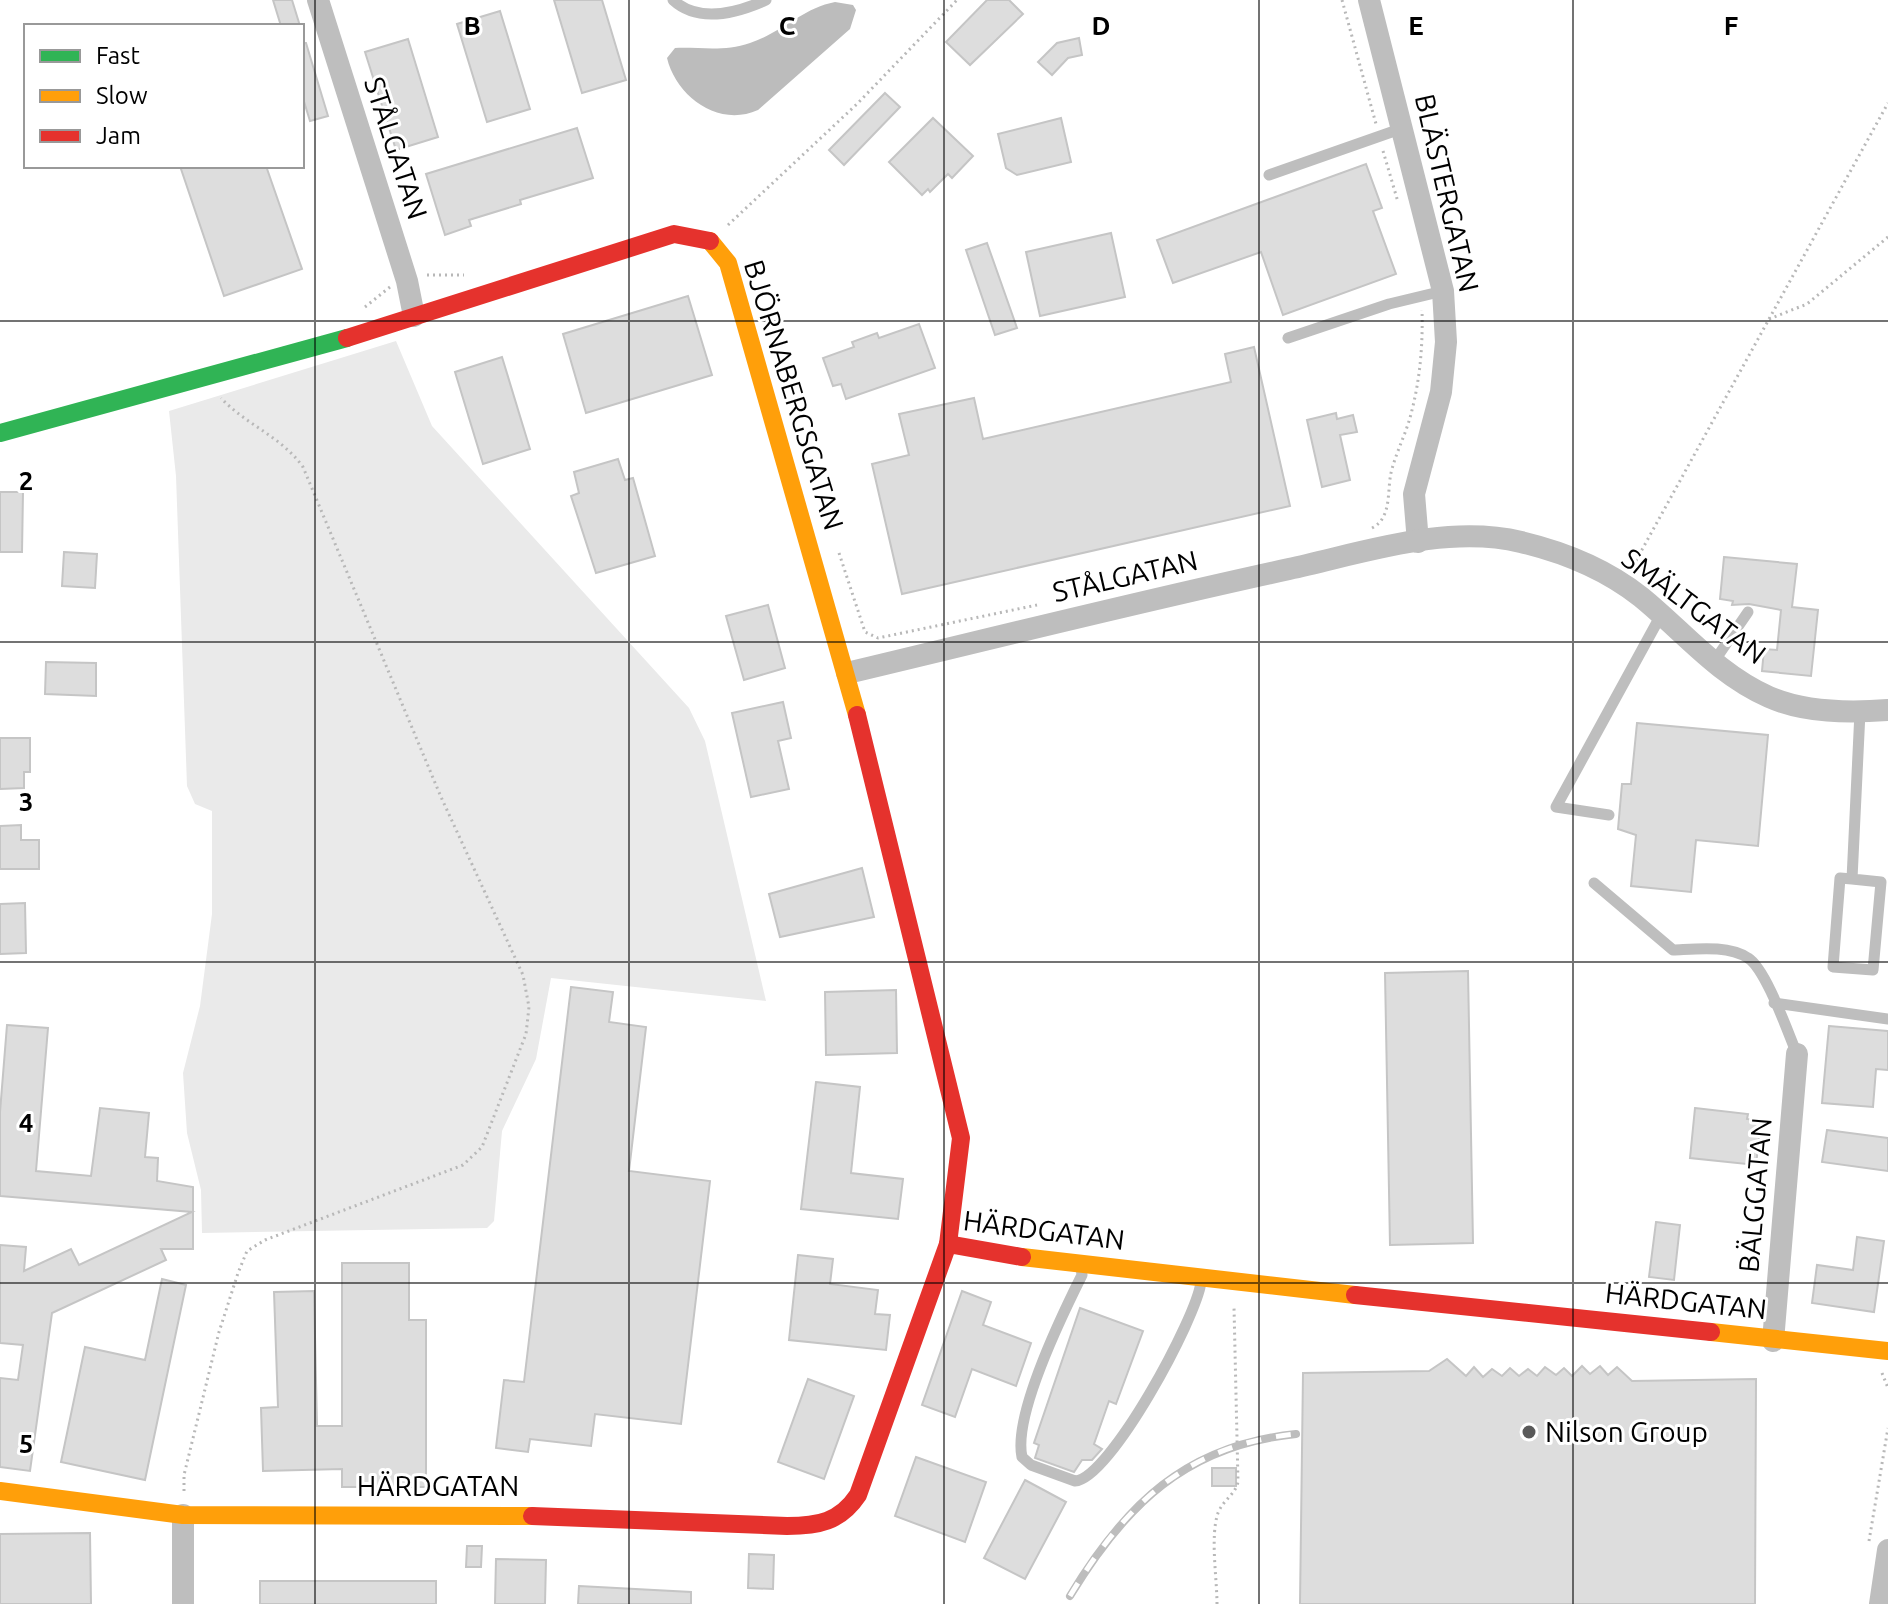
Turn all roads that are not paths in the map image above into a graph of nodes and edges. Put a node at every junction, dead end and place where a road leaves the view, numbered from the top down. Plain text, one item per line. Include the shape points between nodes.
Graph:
1 (318, 0) edge
2 (673, 0) edge
3 (766, 0) edge
4 (1369, 0) edge
5 (1403, 128) junction
6 (1269, 175) dead end
7 (1443, 291) junction
8 (414, 316) junction
9 (1288, 338) dead end
10 (0, 433) edge
11 (1418, 542) junction
12 (1748, 612) dead end
13 (1661, 615) junction
14 (1713, 664) junction
15 (847, 673) junction
16 (1888, 710) edge
17 (1860, 712) junction
18 (1609, 815) dead end
19 (1852, 879) junction
20 (1594, 883) dead end
21 (1774, 1003) junction
22 (1888, 1019) edge
23 (1797, 1054) joint
24 (948, 1244) junction
25 (1081, 1266) junction
26 (1202, 1277) junction
27 (1773, 1341) junction
28 (1888, 1351) edge
29 (0, 1491) edge
30 (183, 1515) junction
31 (1878, 1548) edge
32 (183, 1604) edge
33 (1880, 1604) edge

1 - 8 street, STÅLGATAN
2 - 3 lane via 708,15
4 - 5 street, BLÄSTERGATAN
5 - 6 lane
5 - 7 street, BLÄSTERGATAN
7 - 9 lane
7 - 11 street, BLÄSTERGATAN via 1446,342 1441,392 1414,494
8 - 10 street, BJÖRNABERGSGATAN
8 - 15 street, BJÖRNABERGSGATAN via 674,234 700,234 715,242 728,263
11 - 13 street, SMÄLTGATAN via 1469,535 1522,542 1588,565
11 - 15 street, STÅLGATAN
12 - 14 lane
13 - 14 street, SMÄLTGATAN
13 - 18 lane via 1556,807
14 - 17 street, SMÄLTGATAN via 1770,698
15 - 24 street, BJÖRNABERGSGATAN via 961,1138
16 - 17 street, SMÄLTGATAN
17 - 19 lane
19 - 19 lane via 1840,878 1833,967 1873,970 1881,882
20 - 21 lane via 1673,950 1714,949 1749,958
21 - 22 lane
21 - 23 lane
23 - 27 street, BÄLGGATAN
24 - 25 street, HÄRDGATAN
24 - 30 street, HÄRDGATAN via 858,1495 836,1521 787,1526 521,1516
25 - 26 street, HÄRDGATAN
25 - 26 lane via 1021,1435 1022,1457 1031,1465 1075,1481 1098,1469 1125,1435 1188,1325
26 - 27 street, HÄRDGATAN
27 - 28 street, HÄRDGATAN
29 - 30 street, HÄRDGATAN
30 - 32 street
31 - 33 street

